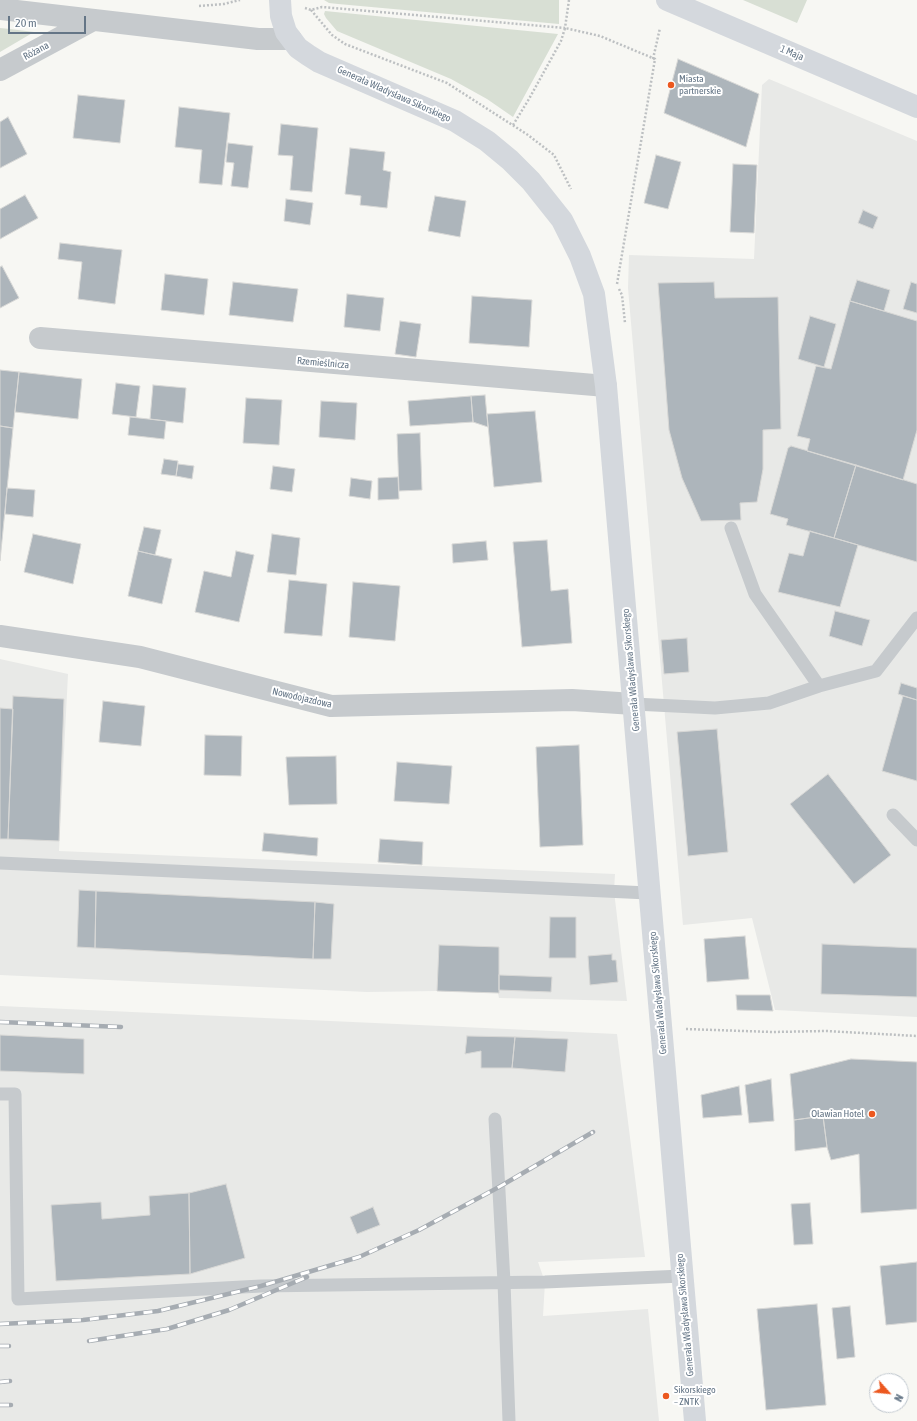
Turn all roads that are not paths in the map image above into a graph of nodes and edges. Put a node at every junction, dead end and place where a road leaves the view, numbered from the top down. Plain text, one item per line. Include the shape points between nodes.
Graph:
1 (280, 0) edge
2 (667, 0) edge
3 (0, 9) edge
4 (93, 20) junction
5 (291, 39) junction
6 (0, 70) edge
7 (917, 107) edge
8 (40, 338) dead end
9 (606, 386) junction
10 (731, 528) dead end
11 (917, 618) edge
12 (0, 636) edge
13 (819, 686) junction
14 (634, 704) junction
15 (893, 815) dead end
16 (917, 840) edge
17 (0, 863) edge
18 (648, 893) junction
19 (0, 1094) edge
20 (495, 1119) dead end
21 (682, 1276) junction
22 (504, 1282) junction
23 (509, 1421) edge
24 (695, 1421) edge

1 - 5 street via 281,16
2 - 7 street, 1 Maja
3 - 4 street
4 - 5 street via 180,28 266,40
4 - 6 street, Różana
5 - 9 street, Generała Władysława Sikorskiego via 298,48 319,62 455,121 487,141 531,181 562,220 580,256 594,294
8 - 9 street, Rzemieślnicza
9 - 14 street, Generała Władysława Sikorskiego
10 - 13 lane via 755,594
11 - 13 lane via 876,671
12 - 14 street, Nowodojazdowa via 140,657 331,706 572,700
13 - 14 lane via 769,703 715,708
14 - 18 street, Generała Władysława Sikorskiego
15 - 16 lane
17 - 18 lane
18 - 21 street, Generała Władysława Sikorskiego
19 - 22 lane via 15,1094 18,1299 261,1286
20 - 22 lane
21 - 22 lane
21 - 24 street, Generała Władysława Sikorskiego
22 - 23 lane

